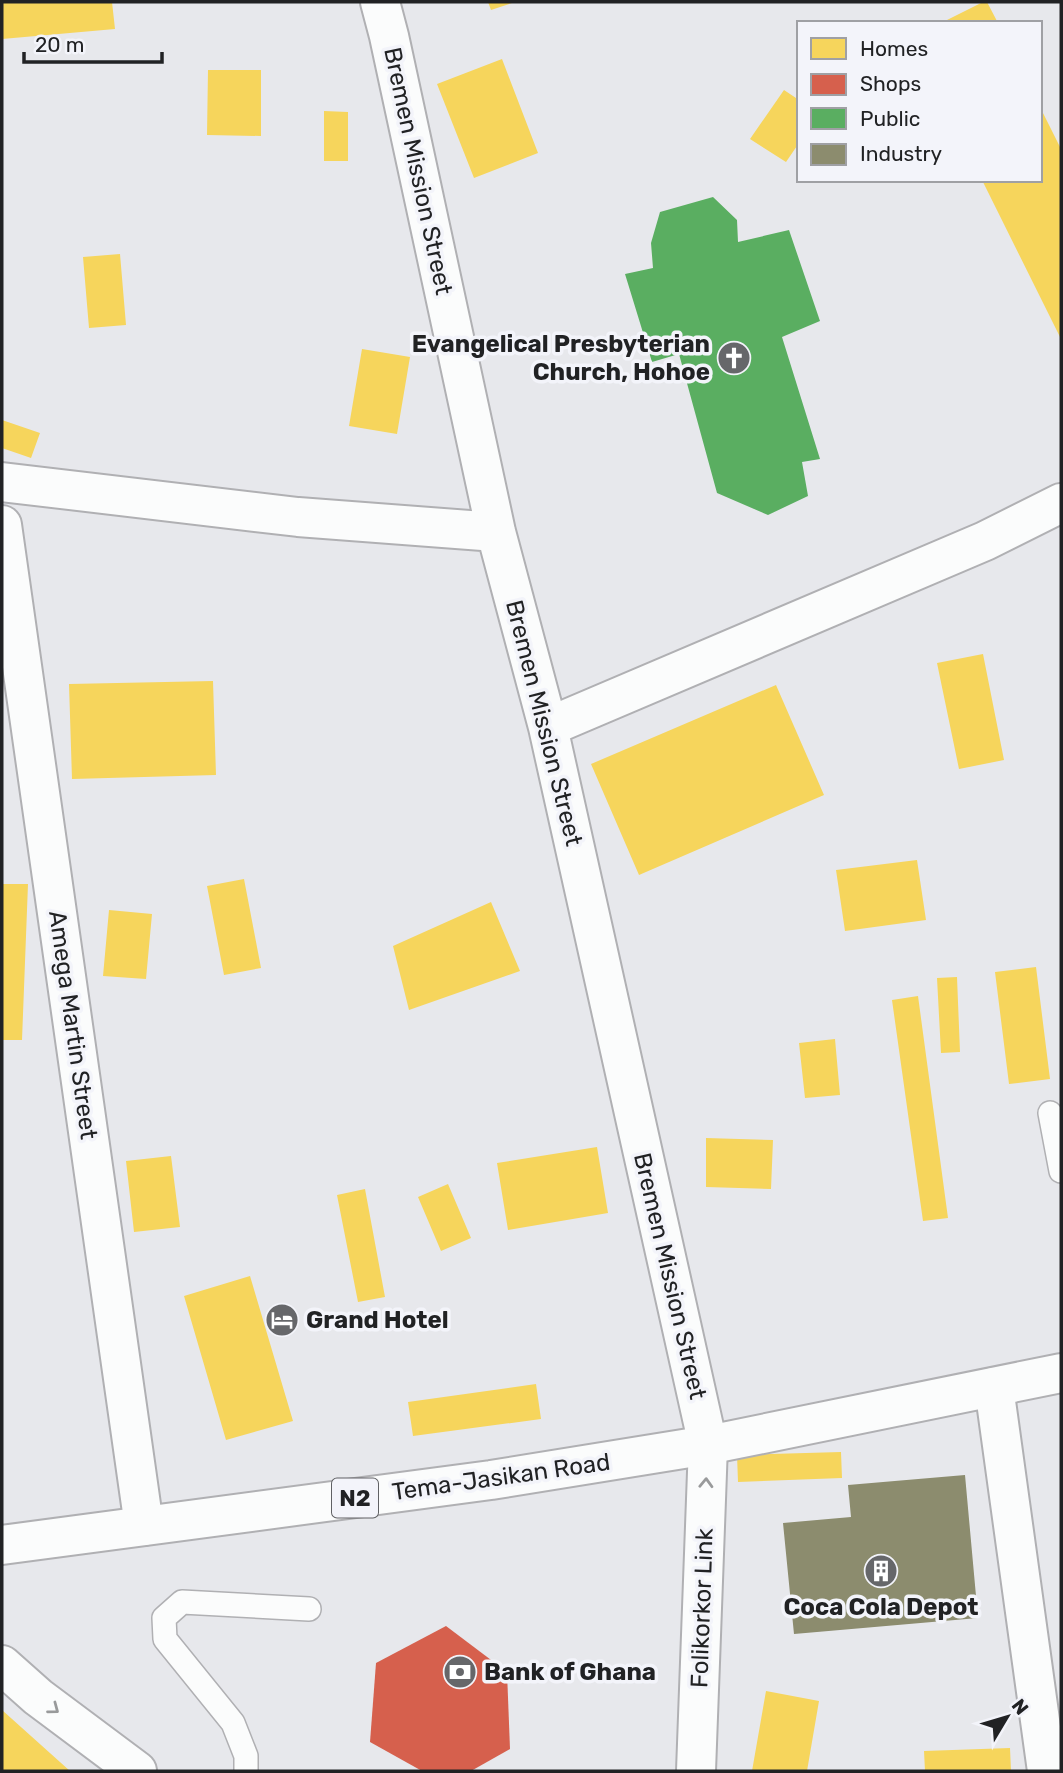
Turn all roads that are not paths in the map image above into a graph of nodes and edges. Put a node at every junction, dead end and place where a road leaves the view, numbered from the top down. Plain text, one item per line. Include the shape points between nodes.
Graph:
1 (380, 2) edge
2 (2, 482) edge
3 (1061, 503) edge
4 (2, 525) edge
5 (496, 532) junction
6 (548, 727) junction
7 (1051, 1113) dead end
8 (1061, 1171) edge
9 (1061, 1373) edge
10 (994, 1387) junction
11 (708, 1445) junction
12 (144, 1526) junction
13 (2, 1545) edge
14 (309, 1609) dead end
15 (2, 1665) edge
16 (137, 1771) edge
17 (246, 1771) edge
18 (696, 1771) edge
19 (1047, 1771) edge

1 - 5 main road, Bremen Mission Street
2 - 5 main road via 298,517
3 - 6 main road via 985,541
4 - 12 main road, Amega Martin Street
5 - 6 main road, Bremen Mission Street
6 - 11 main road, Bremen Mission Street
7 - 8 lane
9 - 10 main road, N2
10 - 11 main road, N2
10 - 19 main road
11 - 12 main road, Tema-Jasikan Road / N2 via 491,1480
18 -> 11 main road, Folikorkor Link
12 - 13 main road, Tema-Jasikan Road / N2
14 - 17 lane via 182,1602 164,1618 165,1639 233,1723 246,1756
15 -> 16 main road

